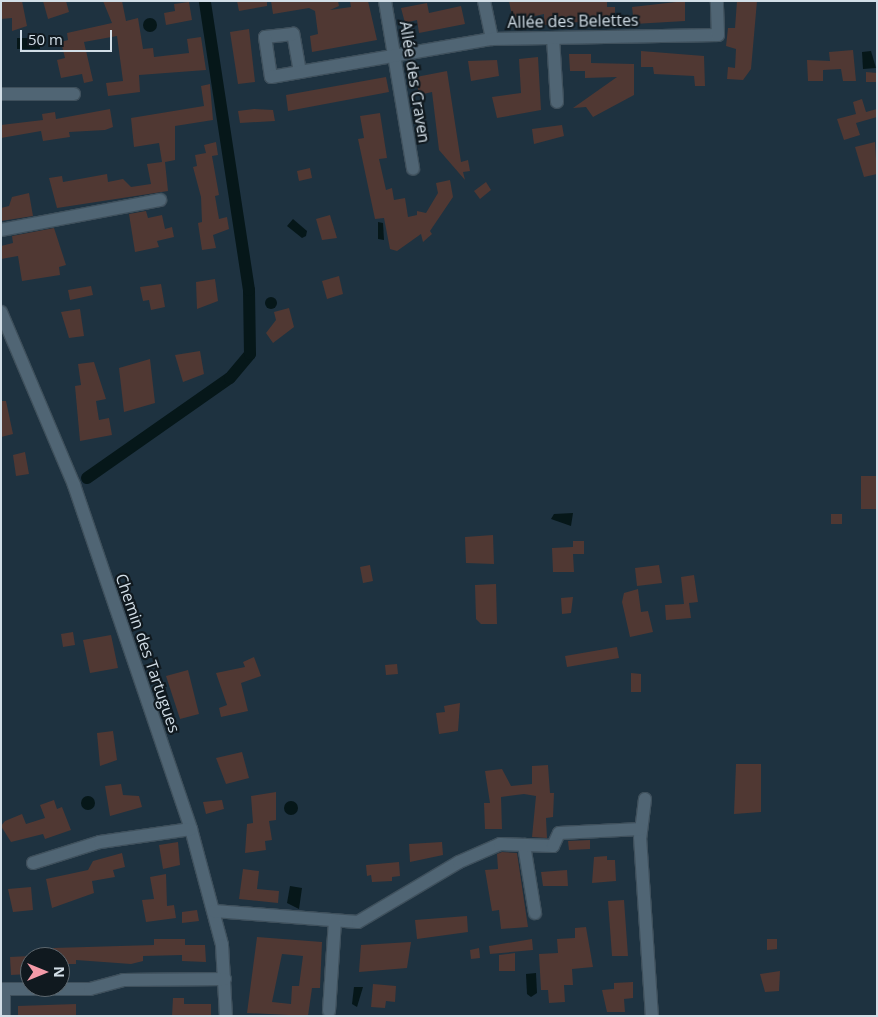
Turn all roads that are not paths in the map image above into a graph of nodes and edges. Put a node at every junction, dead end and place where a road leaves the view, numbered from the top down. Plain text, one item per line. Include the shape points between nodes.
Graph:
1 (385, 1) edge
2 (484, 1) edge
3 (717, 1) edge
4 (553, 38) junction
5 (492, 39) junction
6 (397, 57) junction
7 (300, 72) dead end
8 (1, 94) edge
9 (74, 94) dead end
10 (557, 102) dead end
11 (413, 168) dead end
12 (160, 200) dead end
13 (1, 230) edge
14 (1, 312) edge
15 (645, 799) dead end
16 (191, 829) junction
17 (641, 829) junction
18 (524, 845) junction
19 (33, 863) dead end
20 (214, 911) junction
21 (535, 913) dead end
22 (335, 921) junction
23 (225, 979) junction
24 (3, 989) edge
25 (330, 1011) dead end
26 (4, 1016) edge
27 (226, 1016) edge
28 (652, 1016) edge

1 - 6 street, Allée des Craven
2 - 5 street
3 - 4 street, Allée des Belettes via 718,35
4 - 5 street, Allée des Belettes
4 - 10 street
5 - 6 street, Allée des Belettes
6 - 7 street, Allée des Belettes
6 - 11 street, Allée des Craven
8 - 9 street
12 - 13 street
14 - 16 street, Chemin des Tartugues via 74,485
15 - 17 street
16 - 19 street via 100,842
16 - 20 street, Chemin des Tartugues
17 - 18 street via 559,833 553,846
17 - 28 street
18 - 21 street
18 - 22 street via 500,844 458,862 358,922
20 - 22 street
20 - 23 street, Chemin des Tartugues
22 - 25 street
23 - 24 street via 123,980 90,989
23 - 27 street, Chemin des Tartugues
24 - 26 street

